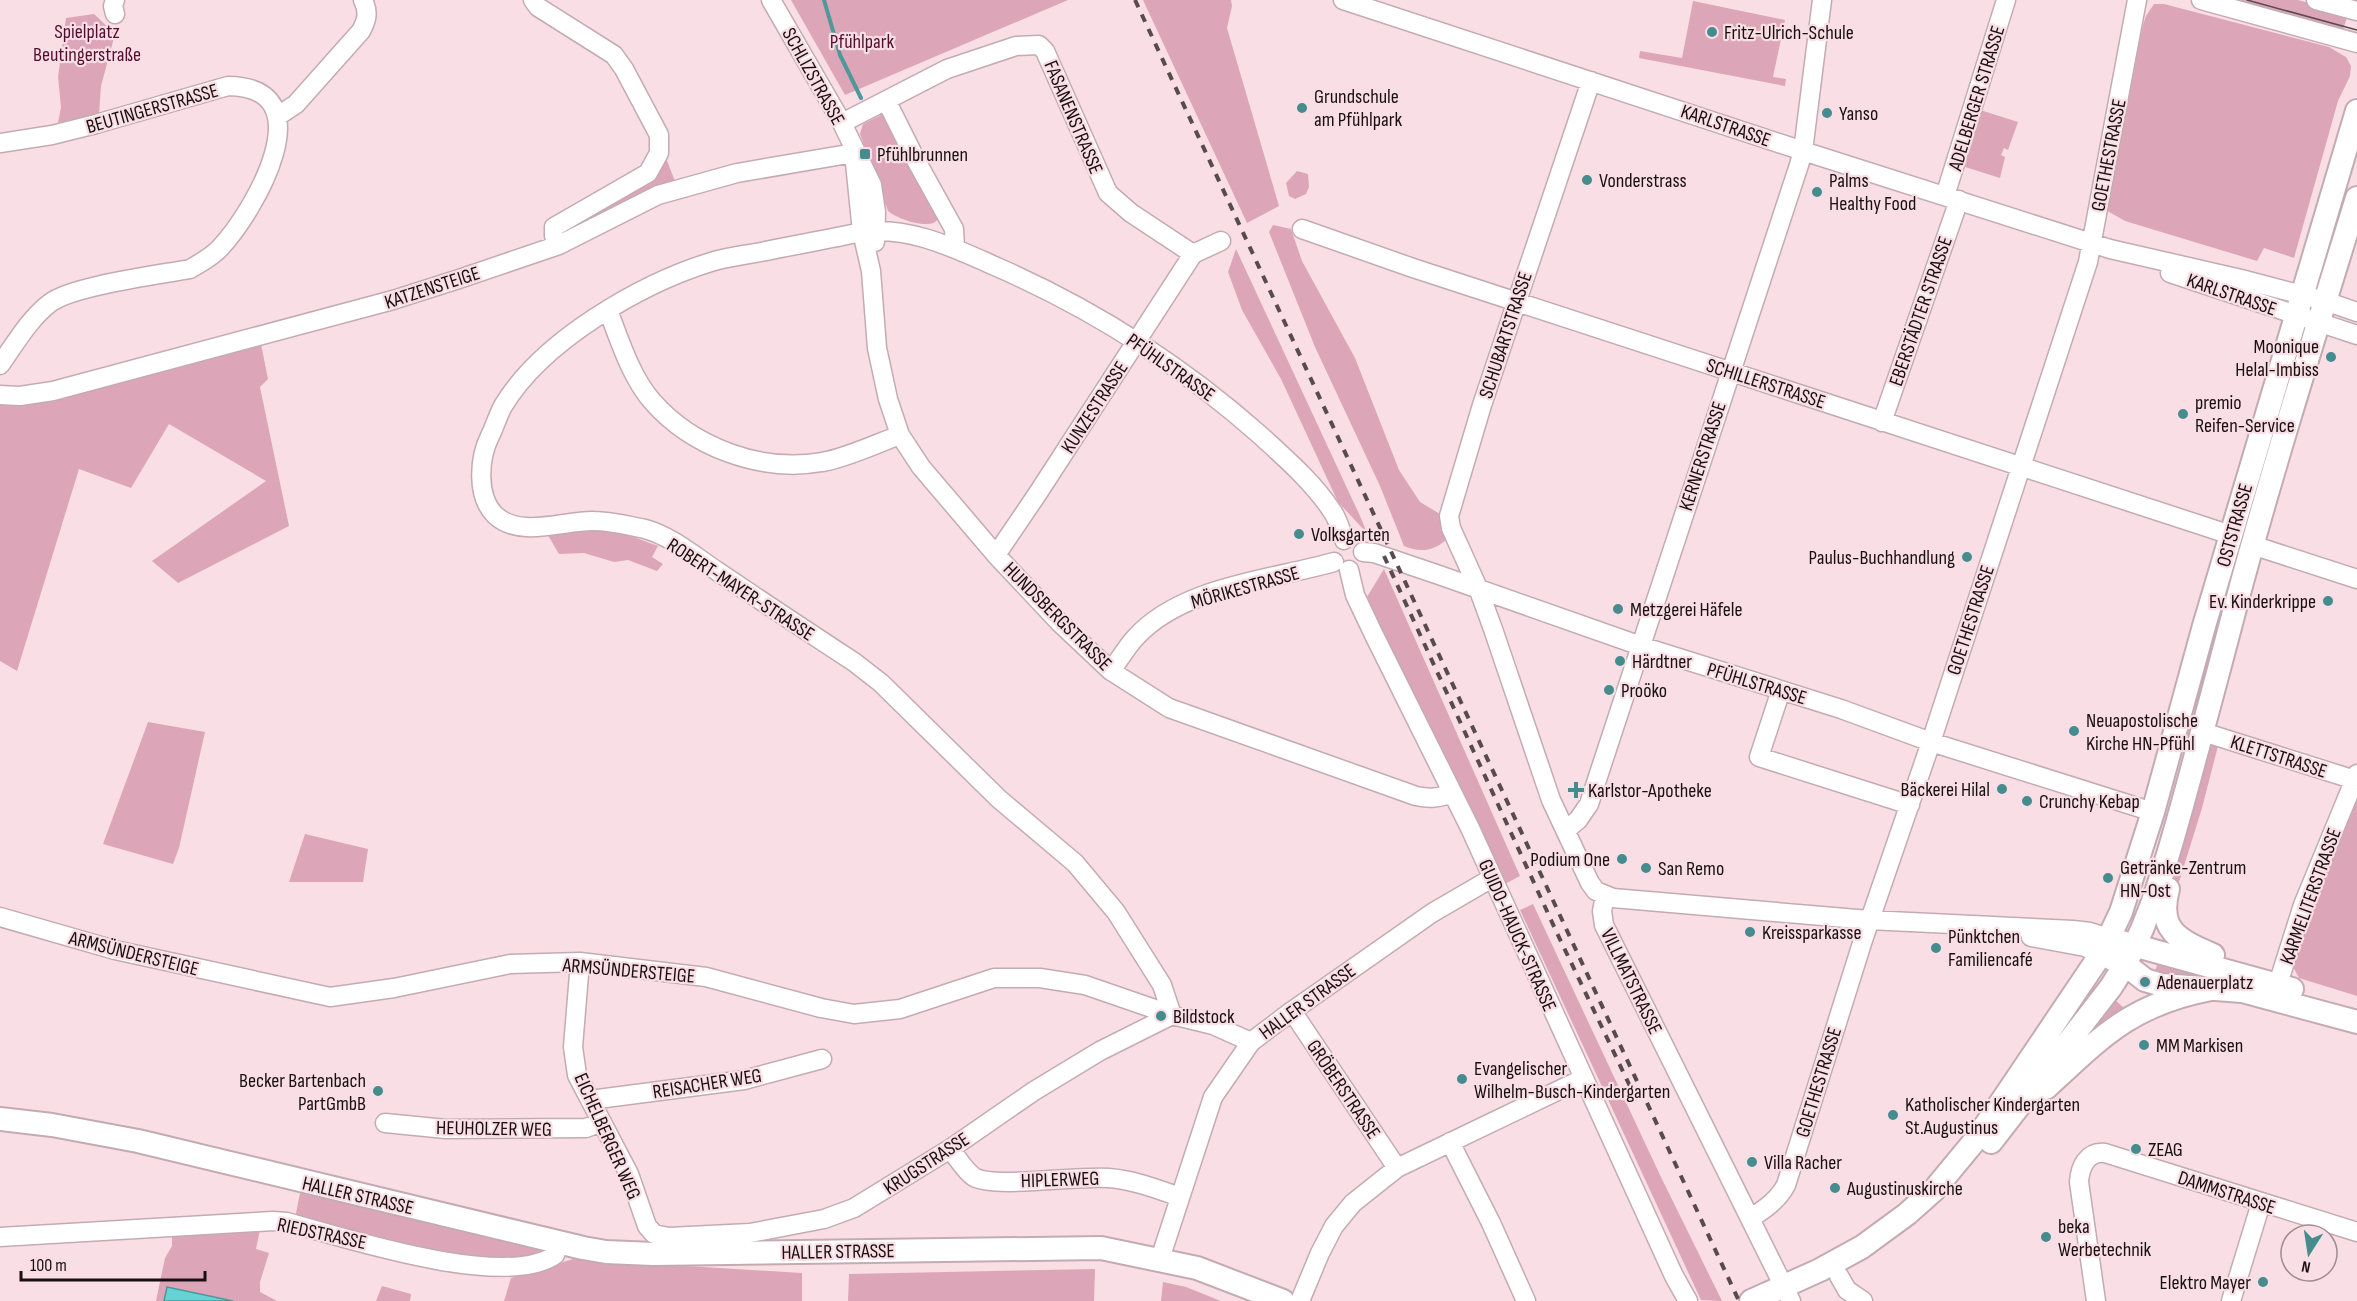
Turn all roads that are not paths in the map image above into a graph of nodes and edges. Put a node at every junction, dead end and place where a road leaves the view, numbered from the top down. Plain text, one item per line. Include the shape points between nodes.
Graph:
1 (363, 0) edge
2 (532, 0) edge
3 (771, 0) edge
4 (1342, 0) edge
5 (1822, 0) edge
6 (2006, 0) edge
7 (2138, 0) edge
8 (2201, 0) edge
9 (2316, 0) edge
10 (2357, 12) edge
11 (2357, 43) edge
12 (1591, 81) junction
13 (887, 102) junction
14 (2357, 111) edge
15 (278, 116) junction
16 (842, 123) junction
17 (0, 143) edge
18 (1803, 151) junction
19 (854, 153) junction
20 (1952, 198) junction
21 (2357, 198) edge
22 (1302, 229) dead end
23 (869, 231) junction
24 (1221, 241) dead end
25 (559, 244) junction
26 (2101, 246) junction
27 (955, 248) junction
28 (1193, 254) junction
29 (1517, 301) junction
30 (2325, 301) junction
31 (2299, 305) junction
32 (608, 310) junction
33 (2357, 312) edge
34 (2318, 323) junction
35 (2357, 335) edge
36 (1137, 341) junction
37 (0, 365) edge
38 (1730, 371) junction
39 (0, 395) edge
40 (1882, 422) junction
41 (900, 435) junction
42 (2020, 467) junction
43 (2231, 535) junction
44 (1344, 540) junction
45 (2252, 545) junction
46 (1363, 552) junction
47 (996, 555) junction
48 (1342, 566) junction
49 (2357, 579) edge
50 (1478, 588) junction
51 (1641, 646) junction
52 (1111, 671) junction
53 (1781, 690) junction
54 (2203, 732) junction
55 (1931, 742) junction
56 (2356, 777) edge
57 (1452, 793) junction
58 (1910, 805) junction
59 (2153, 812) junction
60 (1566, 830) junction
61 (2171, 846) junction
62 (1492, 878) junction
63 (1605, 896) junction
64 (0, 917) edge
65 (1869, 920) junction
66 (2105, 946) junction
67 (2131, 955) junction
68 (580, 963) junction
69 (2274, 983) junction
70 (2211, 989) junction
71 (2357, 1008) edge
72 (1292, 1011) junction
73 (1172, 1015) junction
74 (2357, 1022) edge
75 (1251, 1042) junction
76 (822, 1059) dead end
77 (1582, 1079) junction
78 (590, 1100) junction
79 (0, 1119) edge
80 (603, 1122) junction
81 (385, 1123) dead end
82 (1450, 1142) junction
83 (1990, 1144) junction
84 (950, 1149) junction
85 (1397, 1168) junction
86 (1180, 1197) junction
87 (2260, 1203) junction
88 (1750, 1218) junction
89 (2357, 1232) edge
90 (654, 1233) joint
91 (0, 1237) edge
92 (559, 1243) junction
93 (1160, 1259) junction
94 (1839, 1276) junction
95 (1788, 1297) edge
96 (1283, 1301) edge
97 (1300, 1301) edge
98 (1526, 1301) edge
99 (1688, 1301) edge
100 (1752, 1301) edge
101 (1863, 1301) edge
102 (2096, 1301) edge
103 (2231, 1301) edge

1 - 15 street via 368,11 361,31 296,104
2 - 25 street via 614,55 660,140 658,158 648,173 554,227
3 - 16 street, SCHLIZSTRASSE
4 - 12 street, KARLSTRASSE
5 - 18 street, KERNERSTRASSE
6 - 20 street, ADELBERGER STRASSE
7 - 26 street, GOETHESTRASSE
8 - 11 street
9 - 10 street
12 - 18 street, KARLSTRASSE
12 - 29 street, SCHUBARTSTRASSE
13 - 16 street, FASANENSTRASSE
13 - 27 street via 954,229
13 - 28 street, FASANENSTRASSE via 938,73 989,53 1039,45 1108,193
14 - 31 main road, OSTSTRASSE
15 - 17 street, BEUTINGERSTRASSE via 260,93 228,86 96,124
15 - 37 street via 274,154 266,177 219,249 190,269 75,292 51,302 34,318
16 - 19 street, SCHLIZSTRASSE
18 - 20 street, KARLSTRASSE
18 - 38 street, KERNERSTRASSE
19 - 23 street, SCHLIZSTRASSE via 872,185 876,212
19 - 25 street, KATZENSTEIGE via 737,173 658,195
20 - 26 street, KARLSTRASSE
20 - 40 street, EBERSTÄDTER STRASSE
21 - 30 main road, OSTSTRASSE
22 - 29 street, SCHILLERSTRASSE
23 - 27 street, PFÜHLSTRASSE via 913,234
23 - 32 street, ROBERT-MAYER-STRASSE via 711,262 650,286
23 - 41 street, HUNDSBERGSTRASSE via 877,348
24 - 28 street
25 - 39 street, KATZENSTEIGE via 393,300 53,391
26 - 31 street, KARLSTRASSE
26 - 42 street, GOETHESTRASSE
27 - 36 street, PFÜHLSTRASSE via 1063,298
28 - 36 street, KUNZESTRASSE
29 - 38 street, SCHILLERSTRASSE
29 - 50 street, SCHUBARTSTRASSE via 1449,511 1451,528
30 - 31 street, KARLSTRASSE
30 - 33 street, KARLSTRASSE
30 - 34 main road, OSTSTRASSE
31 - 34 street, KARLSTRASSE
31 - 43 main road, OSTSTRASSE
32 - 41 street via 622,349 653,402 709,444 747,459 783,464 822,462
32 - 73 street, ROBERT-MAYER-STRASSE via 554,348 503,406 483,460 482,487 485,502 494,515 516,526 594,521 648,530 682,547 854,662 999,799 1075,863 1116,912 1162,985
34 - 35 street, KARLSTRASSE
34 - 45 main road, OSTSTRASSE
36 - 44 street, PFÜHLSTRASSE via 1203,388 1290,461 1333,512
36 - 47 street, KUNZESTRASSE
38 - 40 street, SCHILLERSTRASSE
38 - 51 street, KERNERSTRASSE
40 - 42 street, SCHILLERSTRASSE
41 - 47 street, HUNDSBERGSTRASSE via 921,467
42 - 43 street, SCHILLERSTRASSE
42 - 55 street, GOETHESTRASSE
43 - 59 main road, OSTSTRASSE
44 - 46 street via 1354,541
44 - 48 street via 1334,548
45 - 49 street
45 - 54 main road, OSTSTRASSE
46 - 48 street via 1361,562 1354,568
46 - 50 street, PFÜHLSTRASSE
47 - 52 street, HUNDSBERGSTRASSE
48 - 52 street, MÖRIKESTRASSE via 1228,588 1190,601 1136,637
48 - 57 street, GUIDO-HAUCK-STRASSE
50 - 51 street, PFÜHLSTRASSE
50 - 60 street via 1551,800
51 - 53 street, PFÜHLSTRASSE
51 - 60 street, KERNERSTRASSE via 1589,804
52 - 57 street, HUNDSBERGSTRASSE via 1169,708 1416,796 1438,798
53 - 55 street, PFÜHLSTRASSE
53 - 58 street via 1759,757
54 - 56 street, KLETTSTRASSE
54 - 61 main road, OSTSTRASSE
55 - 58 street, GOETHESTRASSE
55 - 59 street, PFÜHLSTRASSE
56 - 69 street, KARMELITERSTRASSE
57 - 62 street, GUIDO-HAUCK-STRASSE
58 - 65 street, GOETHESTRASSE
59 - 66 main road, OSTSTRASSE via 2121,912
60 - 63 street via 1590,883
61 - 67 main road, OSTSTRASSE
61 - 69 main road via 2172,873 2163,915 2171,929 2191,946 2245,965
62 - 72 street, HALLER STRASSE via 1432,913
62 - 77 street, GUIDO-HAUCK-STRASSE
63 - 65 street
63 - 88 street, VILLMATSTRASSE via 1604,925
64 - 68 street, ARMSÜNDERSTEIGE via 115,950 330,997 510,964
65 - 66 street via 1977,926 2085,947
65 - 88 street, GOETHESTRASSE via 1786,1185 1773,1202
66 - 67 main road
66 - 95 main road, OSTSTRASSE via 1977,1138 1934,1190 1862,1247 1820,1270
67 - 69 main road
67 - 70 main road via 2145,980 2162,986
67 - 83 main road, OSTSTRASSE
68 - 73 street, ARMSÜNDERSTEIGE via 706,977 854,1014 900,1008 994,978 1040,978 1085,985
68 - 78 street, EICHELBERGER WEG via 573,1047 578,1075
69 - 71 main road
70 - 74 main road via 2242,991
70 - 83 main road via 2160,1002 2117,1024
72 - 75 street, HALLER STRASSE
72 - 85 street, GRÖBERSTRASSE
73 - 75 street, ARMSÜNDERSTEIGE via 1213,1025
73 - 84 street, KRUGSTRASSE via 1034,1091
75 - 86 street, HALLER STRASSE via 1213,1097
76 - 78 street, REISACHER WEG via 744,1080
77 - 82 street
77 - 99 street, GUIDO-HAUCK-STRASSE
78 - 80 street, EICHELBERGER WEG
79 - 92 main road, HALLER STRASSE via 138,1141
80 - 81 street, HEUHOLZER WEG via 586,1128 469,1129
80 - 90 street, EICHELBERGER WEG via 645,1221
82 - 85 street
82 - 98 street
83 - 94 main road via 1916,1224 1864,1263
84 - 86 street, HIPLERWEG via 972,1176 982,1180 1107,1177
84 - 90 street, KRUGSTRASSE via 854,1208 824,1219 750,1233 669,1237
85 - 97 street via 1353,1203 1334,1226
86 - 93 street, HALLER STRASSE
87 - 89 street, DAMMSTRASSE
87 - 102 street, DAMMSTRASSE via 2096,1153 2081,1167 2079,1182
87 - 103 street
88 - 95 street, VILLMATSTRASSE
91 - 92 street, RIEDSTRASSE via 273,1221 456,1264 491,1267 540,1263 555,1255
92 - 93 main road, HALLER STRASSE via 606,1252 653,1254 1101,1248
93 - 96 main road via 1197,1268
94 - 95 main road
94 - 101 street via 1847,1290
95 - 100 main road

